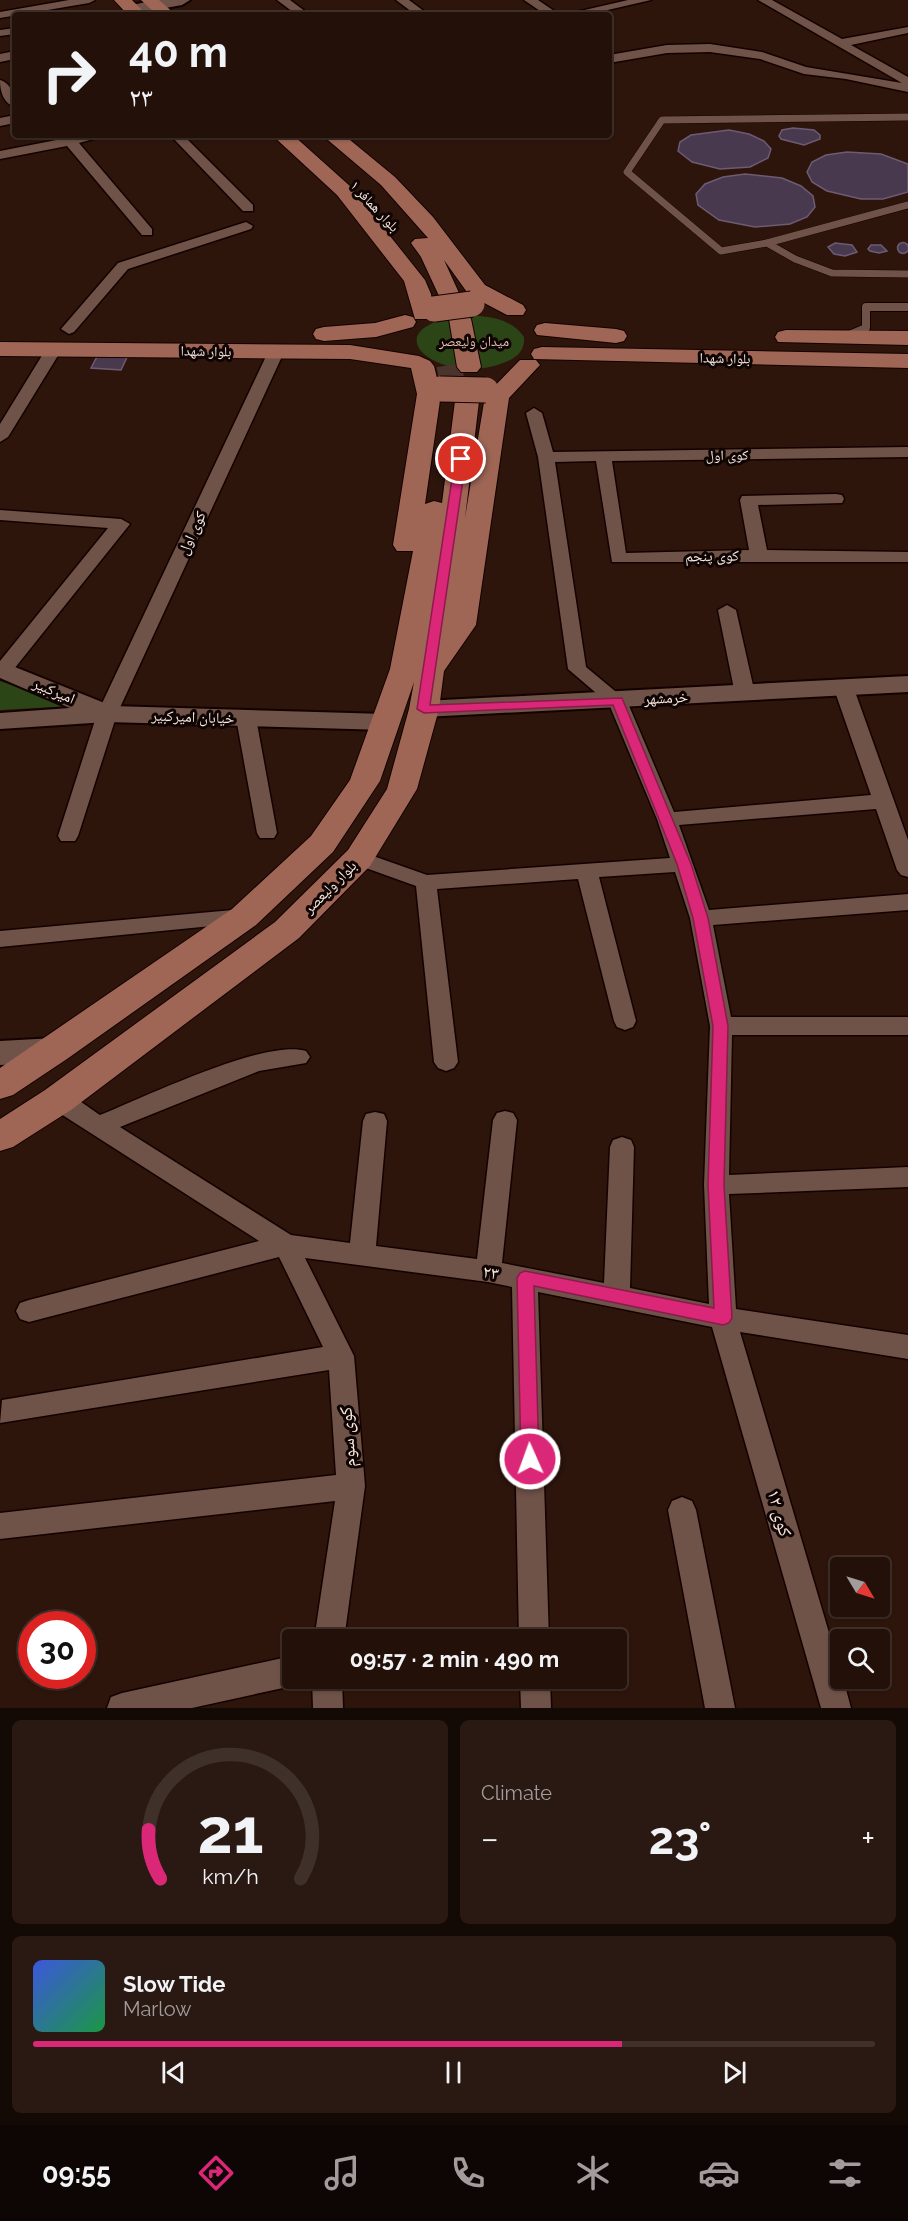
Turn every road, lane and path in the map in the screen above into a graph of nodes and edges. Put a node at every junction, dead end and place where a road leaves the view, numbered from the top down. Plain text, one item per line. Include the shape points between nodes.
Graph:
1 (89, 0) edge
2 (182, 0) edge
3 (283, 0) edge
4 (402, 0) edge
5 (530, 0) edge
6 (645, 0) edge
7 (764, 0) edge
8 (157, 7) edge
9 (130, 8) edge
10 (18, 12) edge
11 (300, 12) edge
12 (419, 12) edge
13 (549, 12) edge
14 (584, 12) edge
15 (908, 30) edge
16 (841, 43) junction
17 (612, 58) edge
18 (908, 82) edge
19 (1, 85) edge
20 (908, 88) edge
21 (12, 99) edge
22 (908, 117) edge
23 (86, 138) edge
24 (179, 138) edge
25 (285, 138) edge
26 (297, 138) edge
27 (321, 138) edge
28 (336, 138) edge
29 (44, 140) edge
30 (70, 141) junction
31 (0, 155) edge
32 (908, 205) edge
33 (248, 208) dead end
34 (246, 226) dead end
35 (147, 232) dead end
36 (767, 243) junction
37 (908, 274) edge
38 (443, 304) junction
39 (908, 307) edge
40 (23, 328) dead end
41 (69, 329) junction
42 (545, 330) junction
43 (843, 337) junction
44 (908, 338) edge
45 (0, 349) edge
46 (54, 349) junction
47 (276, 352) junction
48 (535, 360) junction
49 (908, 361) edge
50 (454, 380) junction
51 (534, 413) dead end
52 (0, 437) edge
53 (908, 452) edge
54 (603, 456) junction
55 (546, 457) junction
56 (836, 499) dead end
57 (445, 502) joint
58 (0, 515) edge
59 (759, 555) junction
60 (908, 557) edge
61 (727, 610) dead end
62 (2, 669) edge
63 (417, 670) junction
64 (908, 684) edge
65 (843, 687) junction
66 (745, 694) junction
67 (617, 700) junction
68 (424, 709) junction
69 (107, 714) junction
70 (246, 718) junction
71 (0, 721) edge
72 (386, 722) junction
73 (885, 801) junction
74 (667, 819) junction
75 (267, 833) dead end
76 (68, 836) dead end
77 (359, 858) junction
78 (684, 864) junction
79 (586, 870) junction
80 (908, 870) edge
81 (426, 882) junction
82 (908, 902) edge
83 (244, 917) junction
84 (700, 918) junction
85 (0, 939) edge
86 (625, 1020) dead end
87 (721, 1026) junction
88 (908, 1026) edge
89 (55, 1050) junction
90 (0, 1053) edge
91 (298, 1057) dead end
92 (446, 1062) dead end
93 (0, 1085) edge
94 (58, 1100) junction
95 (505, 1120) dead end
96 (375, 1121) dead end
97 (98, 1126) junction
98 (0, 1137) edge
99 (622, 1147) dead end
100 (908, 1177) edge
101 (716, 1185) junction
102 (286, 1245) junction
103 (362, 1254) junction
104 (488, 1271) junction
105 (525, 1278) junction
106 (617, 1295) junction
107 (29, 1311) dead end
108 (723, 1318) junction
109 (908, 1347) edge
110 (340, 1356) junction
111 (2, 1412) dead end
112 (351, 1486) junction
113 (682, 1510) dead end
114 (0, 1526) edge
115 (331, 1629) edge
116 (534, 1629) edge
117 (282, 1673) edge
118 (327, 1689) edge
119 (535, 1689) edge
120 (122, 1708) edge
121 (328, 1708) edge
122 (536, 1708) edge
123 (720, 1708) edge
124 (836, 1708) edge

1 - 10 street
2 - 8 street
3 - 11 street
4 - 12 street
5 - 13 street
6 - 14 street
7 - 16 street
8 - 9 street
15 - 16 street
16 - 18 street
17 - 20 street via 667,49 710,48
19 - 21 street
22 - 36 lane via 662,120 627,172 721,251
23 - 30 street
24 - 33 street
25 - 38 main road via 344,190 414,280
26 - 38 main road, بلوار همافر ۱ via 360,186 396,225 420,258
27 - 38 main road, بلوار همافر ۱ via 374,183 408,224 432,257
28 - 38 main road via 388,181 426,221
29 - 30 street
29 - 31 street
30 - 35 street
32 - 36 lane
34 - 41 street via 123,266
36 - 37 lane via 832,273
38 - 41 main road, بلوار شهدا via 376,330 337,334
38 - 42 main road via 515,310
38 - 50 main road, بلوار همافر ۱
38 - 50 main road via 396,335 397,343
39 - 43 lane via 866,307 867,328
40 - 41 main road, بلوار شهدا
42 - 43 main road, بلوار شهدا via 600,336
42 - 48 main road via 548,342
43 - 44 main road, بلوار شهدا
45 - 46 main road, بلوار شهدا
46 - 47 main road, بلوار شهدا
46 - 52 street
47 - 50 main road, بلوار شهدا via 350,352
47 - 69 street, کوی اول
48 - 49 main road, بلوار شهدا
48 - 50 main road
50 - 57 main road, بلوار همافر ۱
50 - 63 main road via 394,621
50 - 63 main road via 462,625
51 - 55 street
53 - 54 street, کوی اول
54 - 55 street, کوی اول
54 - 59 street, کوی پنجم via 618,558
55 - 67 street via 577,669
56 - 59 street via 748,500
57 - 63 main road, بلوار ولیعصر
58 - 62 street via 121,524
59 - 60 street, کوی پنجم
61 - 66 street
62 - 69 street, امیرکبیر
63 - 68 main road, بلوار ولیعصر
63 - 72 main road, بلوار ولیعصر
64 - 65 street, خرمشهر
65 - 66 street, خرمشهر
65 - 73 street
66 - 67 street, خرمشهر
67 - 68 street, خرمشهر
67 - 74 street, کوی ۱۲
68 - 77 main road, بلوار ولیعصر via 402,789
69 - 70 street, خیابان امیرکبیر
69 - 71 street, خیابان امیرکبیر
69 - 76 street, کوی اول
70 - 72 street, خیابان امیرکبیر
70 - 75 street
72 - 83 main road, بلوار ولیعصر via 365,781 322,844
73 - 74 street
73 - 80 street
74 - 78 street, کوی ۱۲
77 - 81 street
77 - 94 main road, بلوار ولیعصر via 287,930
78 - 79 street
78 - 84 street, کوی ۱۲
79 - 81 street
79 - 86 street
81 - 92 street
82 - 84 street
83 - 85 street
83 - 89 main road, بلوار ولیعصر
84 - 87 street, کوی ۱۲
87 - 88 street
87 - 101 street, کوی ۱۲
89 - 90 street
89 - 93 main road, بلوار ولیعصر
91 - 97 street via 256,1062
94 - 97 street
94 - 98 main road, بلوار ولیعصر
95 - 104 street
96 - 103 street
97 - 102 street
99 - 106 street
100 - 101 street
101 - 108 street, کوی ۱۲
102 - 103 street, ۲۳
102 - 107 street
102 - 110 street, کوی سوم
103 - 104 street, ۲۳
104 - 105 street, ۲۳
105 - 106 street, ۲۳
105 - 116 street
106 - 108 street, ۲۳
108 - 109 street, ۲۳
108 - 124 street, کوی ۱۲
110 - 111 street
110 - 112 street, کوی سوم
112 - 114 street
112 - 115 street, کوی سوم
113 - 123 street
117 - 120 street
118 - 121 street
119 - 122 street

